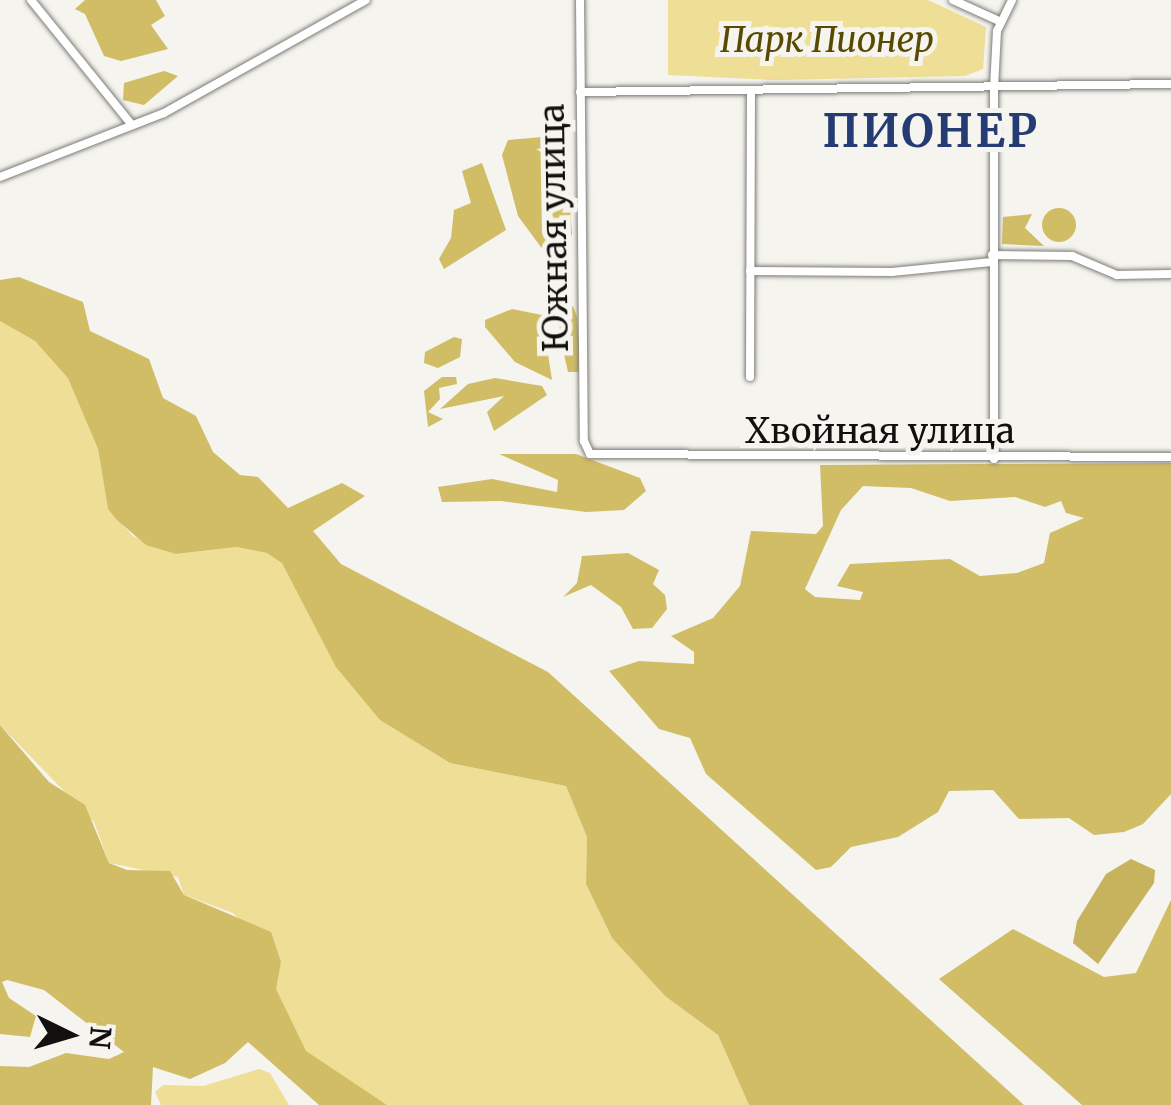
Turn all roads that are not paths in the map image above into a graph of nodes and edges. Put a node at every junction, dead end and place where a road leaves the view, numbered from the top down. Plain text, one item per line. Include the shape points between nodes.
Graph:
1 (32, 0) edge
2 (366, 0) edge
3 (580, 0) edge
4 (954, 0) edge
5 (1012, 0) edge
6 (1001, 22) junction
7 (1171, 84) edge
8 (994, 88) junction
9 (580, 92) junction
10 (751, 92) junction
11 (132, 125) junction
12 (0, 177) edge
13 (992, 258) junction
14 (750, 271) junction
15 (1171, 274) edge
16 (750, 377) dead end
17 (590, 454) joint
18 (1171, 457) edge
19 (994, 460) junction

1 - 11 street
2 - 11 street
3 - 9 street, Южная улица
4 - 6 street
5 - 6 street
6 - 8 street
7 - 8 street
8 - 10 street
8 - 13 street
9 - 10 street
9 - 17 street, Южная улица via 584,441
10 - 14 street
11 - 12 street
13 - 14 street via 892,272
13 - 15 street via 1072,256 1117,275
13 - 19 street
14 - 16 street
17 - 19 street, Хвойная улица
18 - 19 street, Хвойная улица

